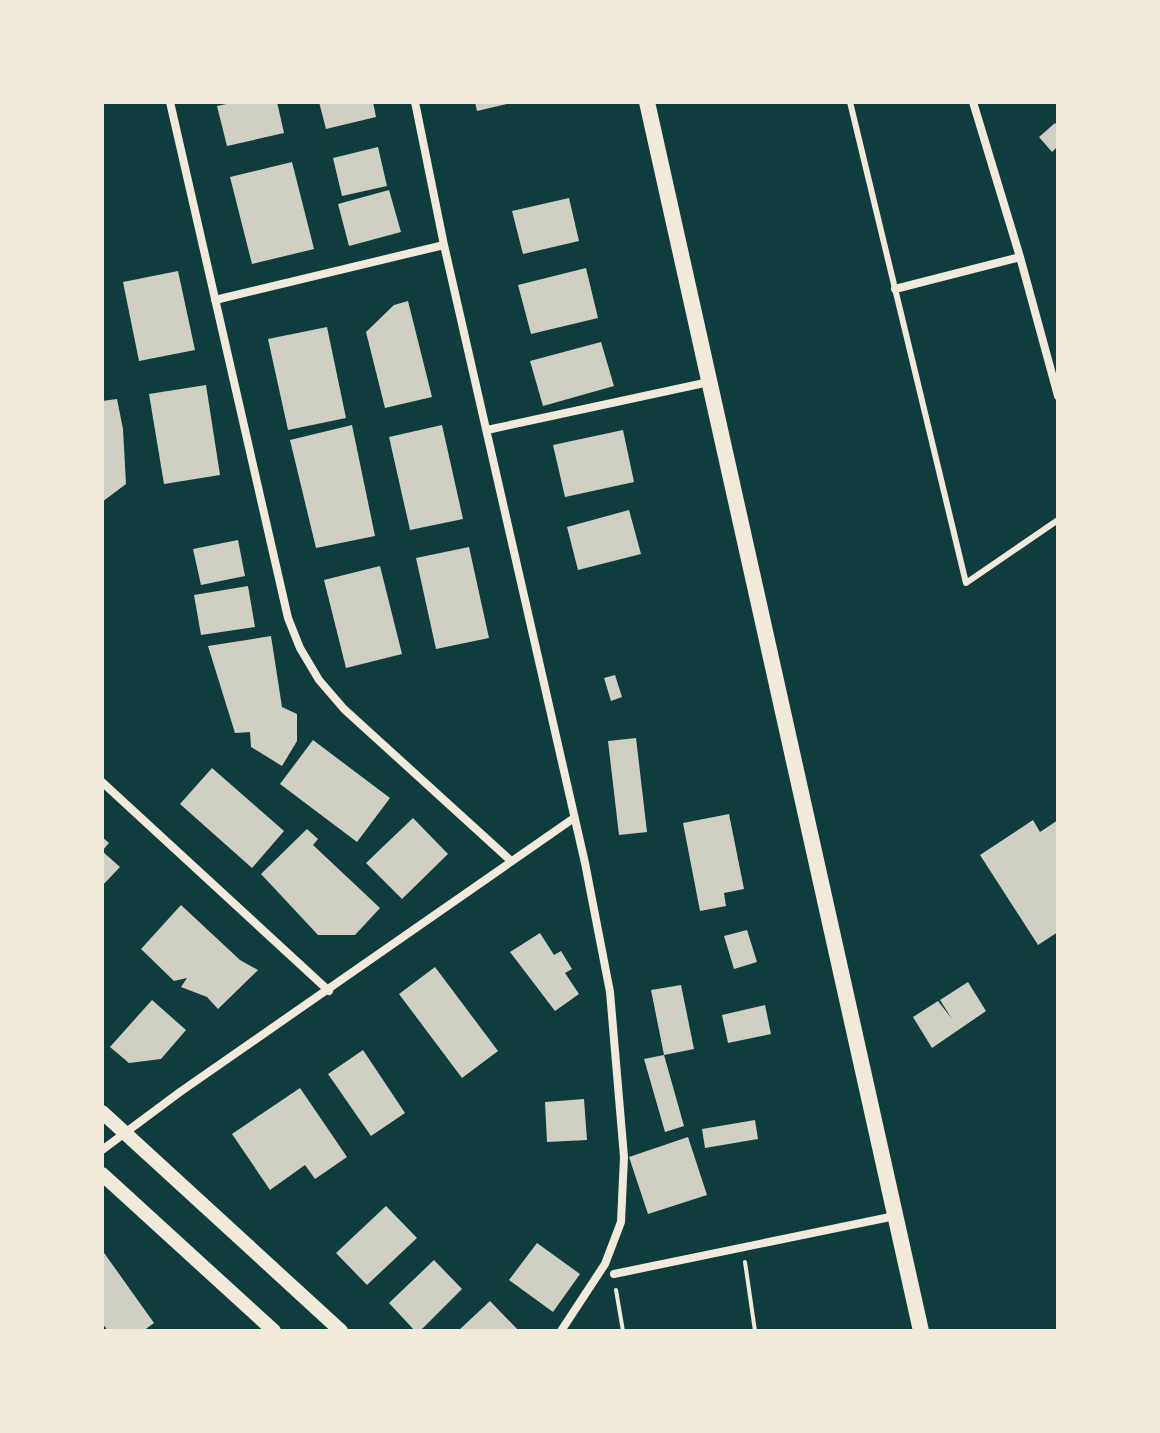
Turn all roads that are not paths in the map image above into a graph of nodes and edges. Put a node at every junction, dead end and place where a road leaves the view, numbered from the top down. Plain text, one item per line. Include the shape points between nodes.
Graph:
1 (170, 102) edge
2 (415, 102) edge
3 (647, 102) edge
4 (850, 102) edge
5 (973, 102) edge
6 (444, 245) junction
7 (1020, 257) junction
8 (895, 289) junction
9 (215, 300) junction
10 (709, 382) junction
11 (1058, 396) edge
12 (487, 430) junction
13 (1058, 520) edge
14 (102, 782) edge
15 (574, 818) junction
16 (510, 860) junction
17 (329, 991) junction
18 (102, 1112) edge
19 (124, 1132) junction
20 (102, 1150) edge
21 (102, 1174) edge
22 (895, 1216) junction
23 (614, 1274) dead end
24 (274, 1331) edge
25 (341, 1331) edge
26 (561, 1331) edge
27 (921, 1331) edge

1 - 9 street
2 - 6 street
3 - 10 main road
4 - 8 lane
5 - 7 street
6 - 9 street
6 - 12 street
7 - 8 street
7 - 11 street
8 - 13 lane via 966,583
9 - 16 street via 288,618 300,648 344,709
10 - 12 street
10 - 22 main road
12 - 15 street
14 - 17 street
15 - 16 street
15 - 26 street via 610,992 623,1182 621,1222 610,1254
16 - 17 street
17 - 19 street
18 - 19 street
19 - 20 street
19 - 25 street
21 - 24 street
22 - 23 street
22 - 27 main road

